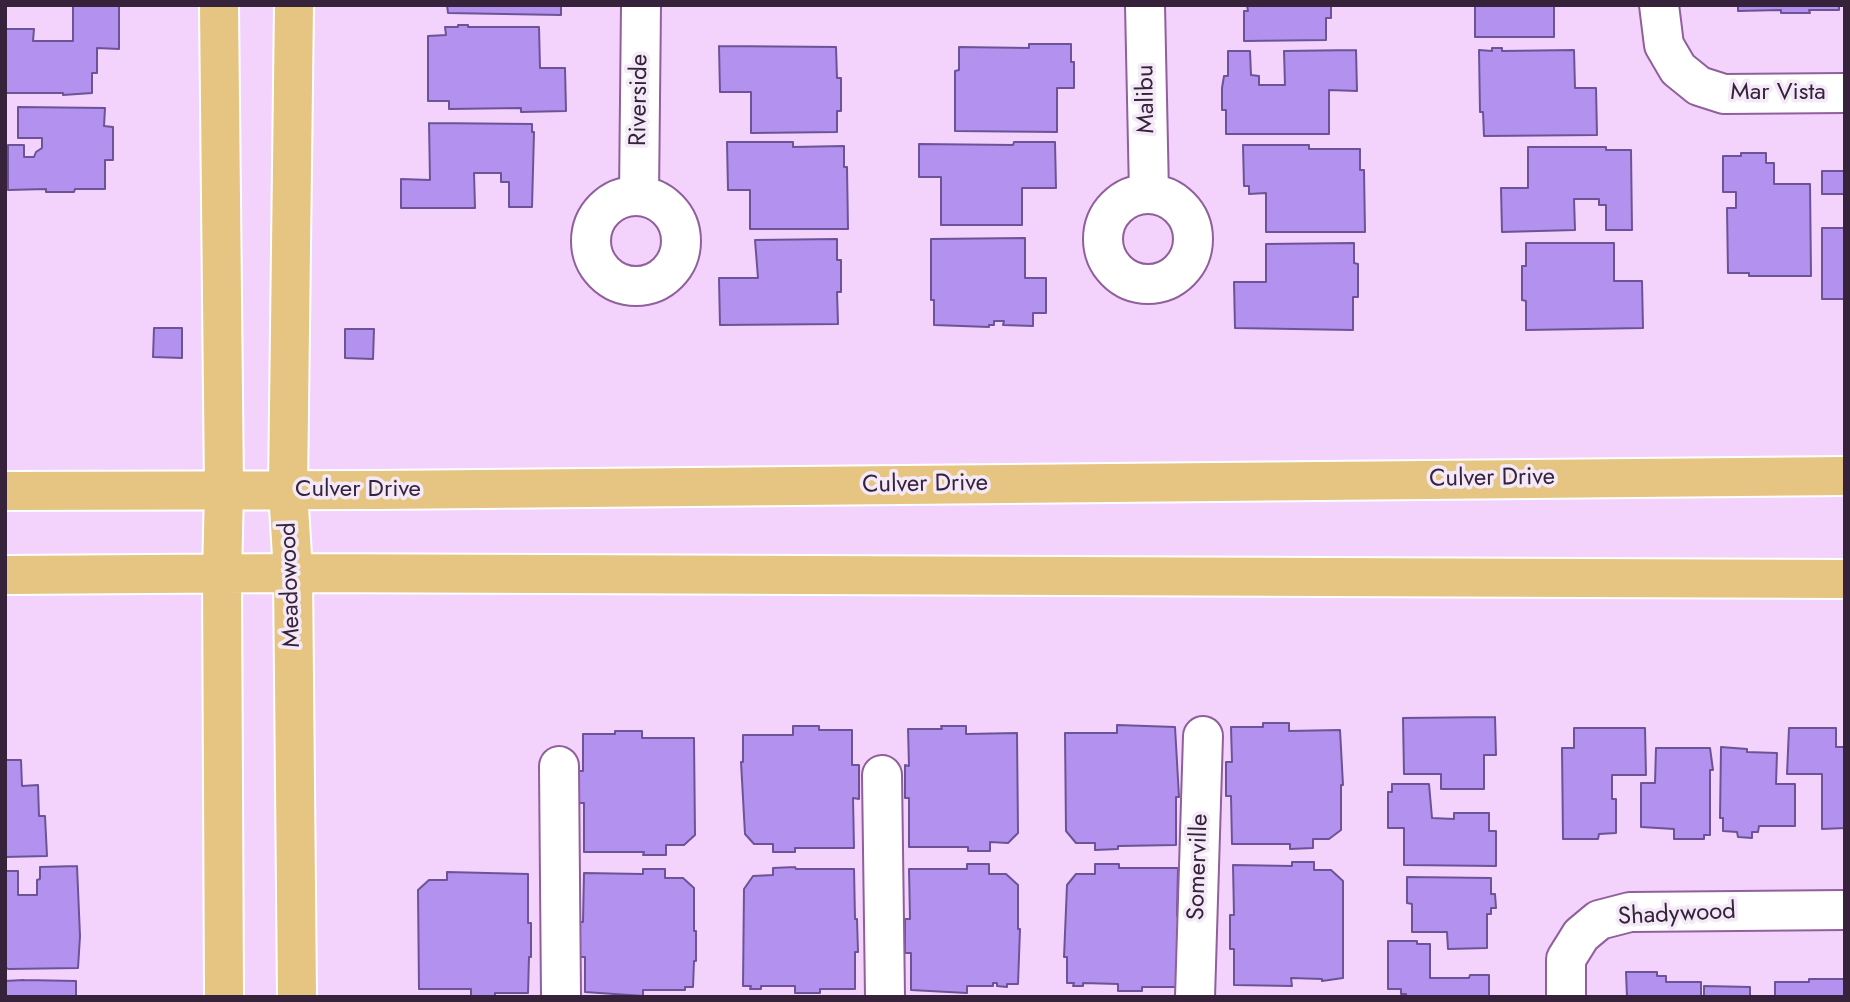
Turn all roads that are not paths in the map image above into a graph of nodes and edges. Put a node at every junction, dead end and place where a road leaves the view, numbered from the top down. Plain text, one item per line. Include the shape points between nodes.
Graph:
1 (219, 5) edge
2 (294, 5) edge
3 (641, 5) edge
4 (1145, 5) edge
5 (1659, 5) edge
6 (1845, 93) edge
7 (1149, 193) dead end
8 (639, 195) dead end
9 (1845, 476) edge
10 (5, 491) edge
11 (224, 491) junction
12 (288, 491) junction
13 (293, 573) junction
14 (5, 575) edge
15 (222, 575) junction
16 (1845, 579) edge
17 (1203, 736) dead end
18 (559, 766) dead end
19 (882, 775) dead end
20 (1845, 910) edge
21 (224, 997) edge
22 (298, 997) edge
23 (561, 997) edge
24 (885, 997) edge
25 (1195, 997) edge
26 (1566, 997) edge

1 - 11 main road
2 - 12 main road, Meadowood
3 - 8 street, Riverside
4 - 7 street, Malibu
5 - 6 street, Mar Vista via 1664,45 1678,69 1699,86 1724,94
9 - 12 main road, Culver Drive
10 - 11 main road, Culver Drive
11 - 12 main road, Culver Drive
11 - 15 main road
12 - 13 main road, Meadowood
13 - 15 main road
13 - 16 main road
13 - 22 main road, Meadowood
14 - 15 main road
15 - 21 main road
17 - 25 street, Somerville
18 - 23 street
19 - 24 street
20 - 26 street, Shadywood via 1630,912 1599,920 1566,959

